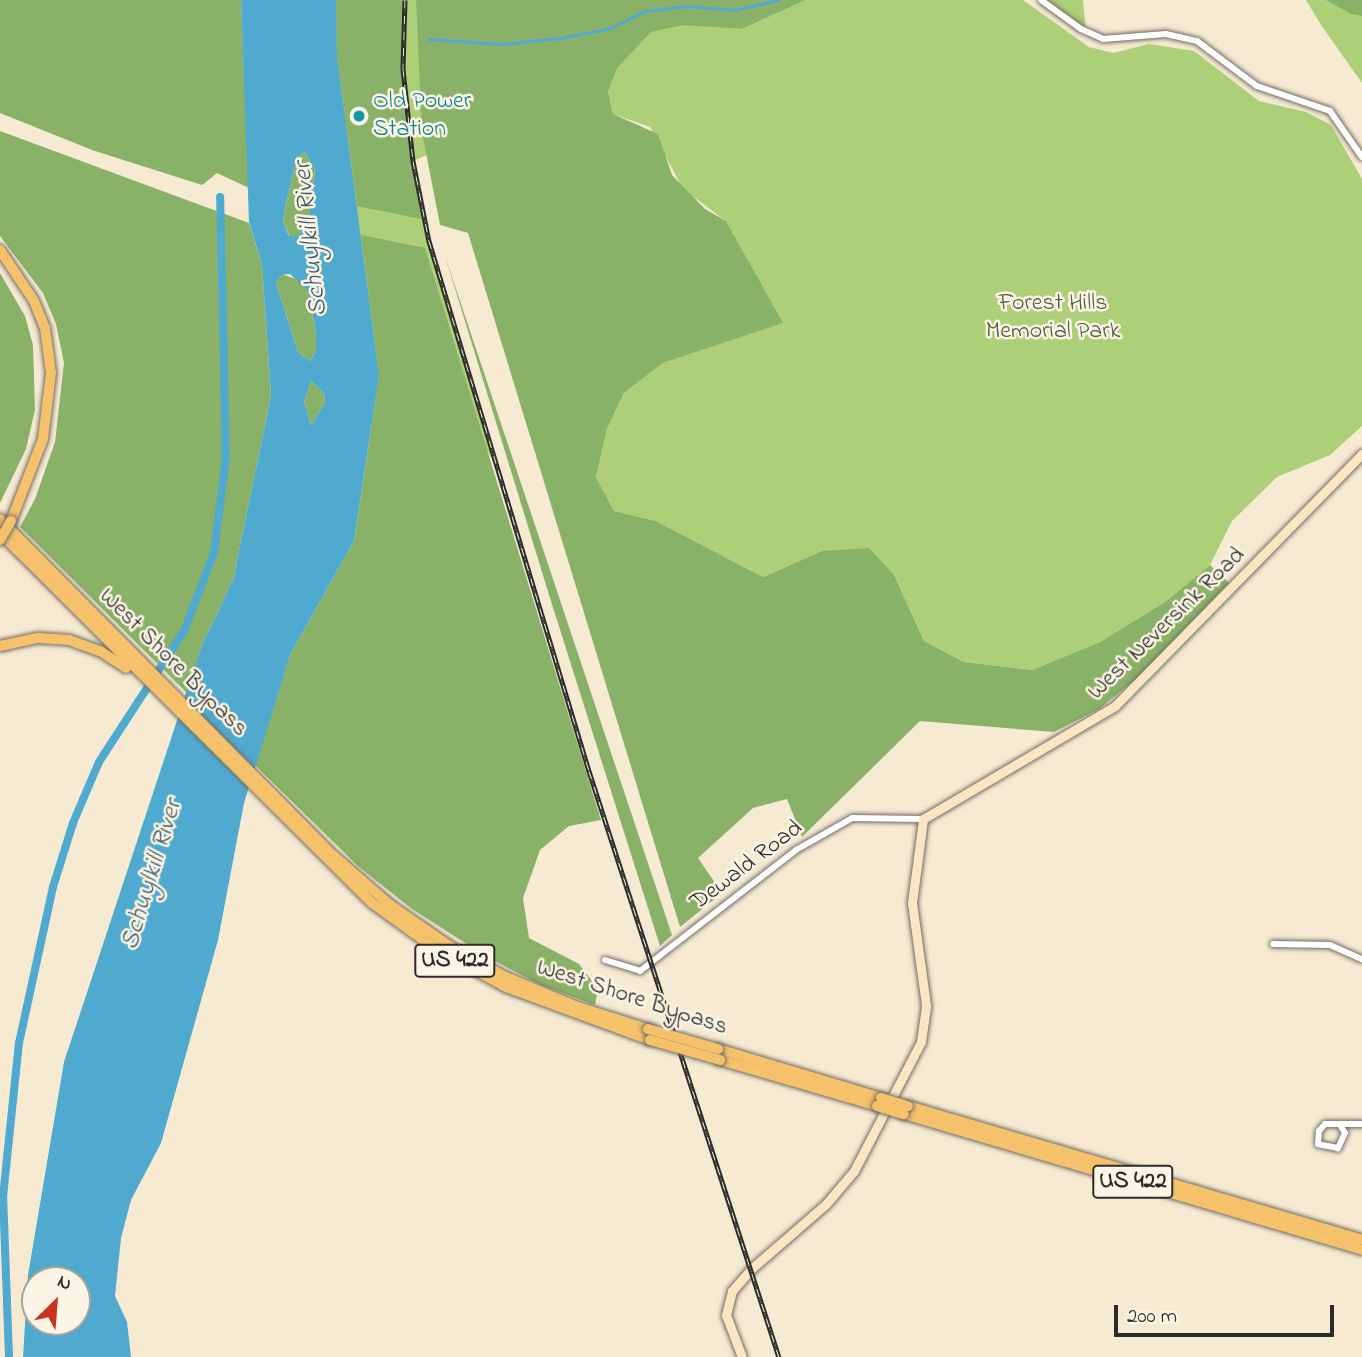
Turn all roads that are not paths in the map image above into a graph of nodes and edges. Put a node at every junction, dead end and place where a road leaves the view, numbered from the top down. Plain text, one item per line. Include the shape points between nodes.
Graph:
1 (1041, 0) edge
2 (1362, 157) edge
3 (0, 250) edge
4 (0, 259) edge
5 (1362, 454) edge
6 (6, 519) edge
7 (0, 530) edge
8 (0, 540) edge
9 (0, 646) edge
10 (143, 675) junction
11 (923, 819) junction
12 (294, 822) junction
13 (1273, 944) dead end
14 (1362, 960) edge
15 (605, 961) dead end
16 (906, 1110) junction
17 (1362, 1124) edge
18 (1339, 1125) junction
19 (1362, 1240) edge
20 (1362, 1250) edge
21 (742, 1357) edge

1 - 2 street via 1103,39 1166,34 1197,41 1257,86 1330,111
3 - 6 highway via 34,301 45,328 51,373 43,439
4 - 6 highway via 23,291 34,317 45,373 37,438
5 - 11 street, West Neversink Road via 1115,706
6 - 7 highway
6 - 8 highway, bridge
6 - 10 highway, West Shore Bypass / US 422
7 - 10 highway, West Shore Bypass / US 422
9 - 10 highway via 39,638 80,642
10 - 12 highway, West Shore Bypass / US 422
10 - 12 highway, West Shore Bypass / US 422
11 - 15 street, Dewald Road via 852,818 796,850 640,971
11 - 21 street via 912,903 926,993 921,1042 853,1171 826,1204 732,1291 726,1315
12 - 16 highway, West Shore Bypass / US 422, bridge via 369,888 448,945 538,992 649,1034
13 - 14 street via 1330,945
16 - 19 highway, West Shore Bypass / US 422
16 - 20 highway, West Shore Bypass / US 422
17 - 18 street
18 - 18 street via 1325,1124 1318,1144 1338,1148 1345,1133

